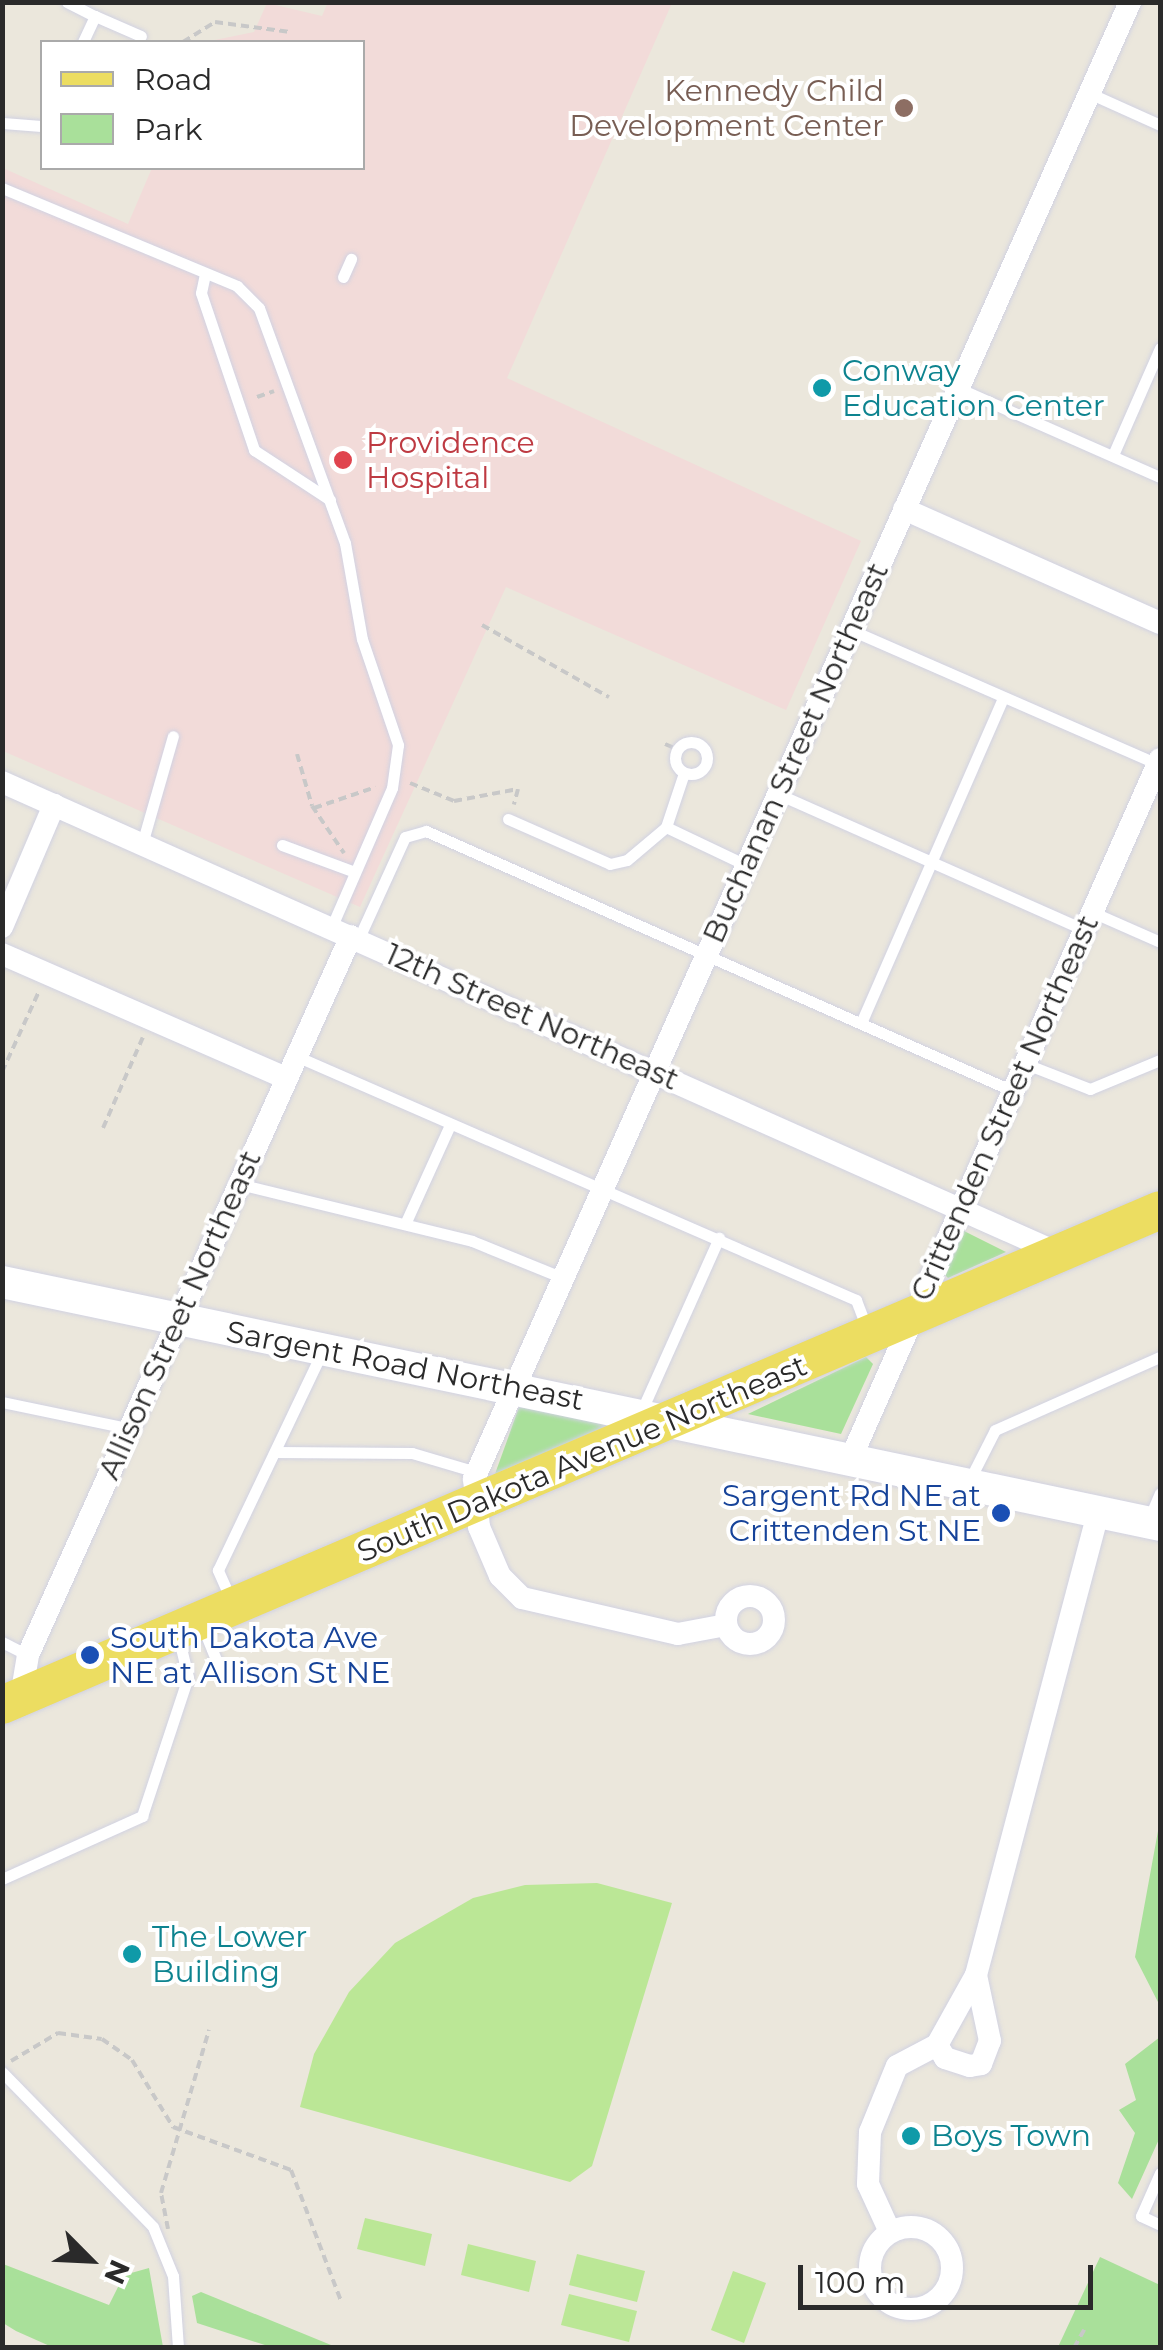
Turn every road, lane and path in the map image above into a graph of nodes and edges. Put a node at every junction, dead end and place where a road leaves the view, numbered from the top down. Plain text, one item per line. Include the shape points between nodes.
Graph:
1 (66, 2) edge
2 (1130, 2) edge
3 (94, 16) junction
4 (290, 32) dead end
5 (140, 36) dead end
6 (84, 40) edge
7 (186, 40) edge
8 (1090, 93) junction
9 (2, 123) edge
10 (1160, 125) edge
11 (40, 126) edge
12 (2, 188) edge
13 (351, 259) dead end
14 (205, 274) junction
15 (343, 278) dead end
16 (1160, 348) edge
17 (958, 388) junction
18 (274, 391) dead end
19 (257, 397) dead end
20 (1112, 455) junction
21 (1160, 476) edge
22 (330, 501) junction
23 (904, 509) junction
24 (1160, 623) edge
25 (482, 625) dead end
26 (851, 630) junction
27 (609, 696) dead end
28 (1002, 700) junction
29 (173, 736) dead end
30 (297, 754) dead end
31 (1160, 763) edge
32 (684, 773) junction
33 (2, 782) edge
34 (410, 783) dead end
35 (378, 786) dead end
36 (778, 794) junction
37 (54, 805) junction
38 (314, 808) junction
39 (508, 818) joint
40 (666, 827) junction
41 (142, 844) junction
42 (282, 845) dead end
43 (346, 857) dead end
44 (931, 862) junction
45 (746, 866) junction
46 (355, 872) junction
47 (1088, 921) junction
48 (2, 927) edge
49 (347, 934) junction
50 (1160, 942) edge
51 (2, 954) edge
52 (708, 954) junction
53 (39, 990) dead end
54 (861, 1024) junction
55 (143, 1037) dead end
56 (296, 1056) junction
57 (1160, 1060) edge
58 (1025, 1064) junction
59 (654, 1071) junction
60 (2, 1072) edge
61 (286, 1078) junction
62 (1013, 1092) junction
63 (450, 1125) junction
64 (103, 1128) dead end
65 (239, 1184) junction
66 (603, 1186) junction
67 (962, 1207) junction
68 (1159, 1212) edge
69 (405, 1224) junction
70 (718, 1238) junction
71 (1060, 1254) junction
72 (562, 1278) junction
73 (2, 1282) edge
74 (912, 1319) junction
75 (178, 1320) junction
76 (871, 1336) junction
77 (323, 1348) junction
78 (1160, 1357) edge
79 (515, 1385) junction
80 (2, 1402) edge
81 (656, 1417) junction
82 (128, 1428) junction
83 (275, 1452) junction
84 (851, 1458) junction
85 (968, 1483) junction
86 (475, 1489) junction
87 (1098, 1511) junction
88 (1156, 1513) edge
89 (204, 1620) junction
90 (726, 1624) dead end
91 (2, 1642) edge
92 (28, 1655) junction
93 (223, 1677) dead end
94 (12, 1701) edge
95 (2, 1879) edge
96 (976, 1975) junction
97 (209, 2030) dead end
98 (937, 2044) junction
99 (5, 2074) edge
100 (2, 2100) edge
101 (182, 2131) junction
102 (1160, 2173) edge
103 (1160, 2225) edge
104 (890, 2232) dead end
105 (157, 2234) junction
106 (342, 2301) dead end
107 (1084, 2330) dead end
108 (178, 2348) edge
109 (1074, 2348) edge

1 - 3 lane
2 - 8 street, Buchanan Street Northeast
3 - 5 lane
3 - 6 lane
4 - 7 path via 216,22
8 - 10 lane
8 - 17 street, Buchanan Street Northeast
9 - 11 lane
12 - 14 lane
13 - 15 lane
14 - 22 lane via 259,308
14 - 22 lane via 201,294 254,450
16 - 20 lane
17 - 20 lane
17 - 23 street, Buchanan Street Northeast
18 - 19 path
20 - 21 lane
22 - 46 lane via 362,640 398,744 392,788
23 - 24 street
23 - 26 street, Buchanan Street Northeast
25 - 27 path
26 - 28 lane
26 - 36 street, Buchanan Street Northeast
28 - 31 lane
28 - 44 lane
29 - 41 lane
30 - 38 path
31 - 47 street, Crittenden Street Northeast
32 - 32 lane via 700,772 706,751 692,741 671,747
32 - 40 lane
33 - 37 street, 12th Street Northeast
34 - 39 path via 454,801 518,789
35 - 38 path
36 - 44 lane
36 - 45 street, Buchanan Street Northeast
37 - 41 street, 12th Street Northeast
37 - 48 street
38 - 43 path
39 - 40 lane via 610,864 648,848
40 - 45 lane
41 - 49 street, 12th Street Northeast
42 - 46 lane
44 - 47 lane
44 - 54 lane
45 - 52 street, Buchanan Street Northeast
46 - 49 lane
47 - 50 lane
47 - 58 street, Crittenden Street Northeast
49 - 52 lane via 404,838 426,831
49 - 56 street, Allison Street Northeast
49 - 59 street, 12th Street Northeast
51 - 61 street
52 - 54 lane
52 - 59 street, Buchanan Street Northeast
53 - 60 path
54 - 62 lane
55 - 64 path
56 - 61 street, Allison Street Northeast
56 - 63 lane
57 - 58 lane via 1090,1089
58 - 62 street, Crittenden Street Northeast
59 - 66 street, Buchanan Street Northeast
59 - 67 street, 12th Street Northeast
61 - 65 street, Allison Street Northeast
62 - 67 street, Crittenden Street Northeast
63 - 66 lane
63 - 69 lane
65 - 69 lane
65 - 75 street, Allison Street Northeast
66 - 70 lane
66 - 72 street, Buchanan Street Northeast
67 - 71 street, 12th Street Northeast
67 - 74 street, Crittenden Street Northeast
68 - 71 main road, South Dakota Avenue Northeast
69 - 72 lane
70 - 76 lane via 856,1300
70 - 81 lane
71 - 74 main road, South Dakota Avenue Northeast
72 - 79 street, Buchanan Street Northeast
73 - 75 main road, Sargent Road Northeast
74 - 76 main road, South Dakota Avenue Northeast
74 - 84 street, Crittenden Street Northeast
75 - 77 main road, Sargent Road Northeast
75 - 82 street, Allison Street Northeast
76 - 81 main road, South Dakota Avenue Northeast
77 - 79 main road, Sargent Road Northeast
77 - 83 lane
78 - 85 lane via 995,1430
79 - 81 main road, Sargent Road Northeast
79 - 86 street, Buchanan Street Northeast
80 - 82 lane
81 - 84 main road, Sargent Road Northeast
81 - 86 main road, South Dakota Avenue Northeast
82 - 92 street, Allison Street Northeast
83 - 86 lane via 412,1453
83 - 89 lane via 218,1570
84 - 85 main road, Sargent Road Northeast
85 - 87 main road, Sargent Road Northeast
86 - 89 main road, South Dakota Avenue Northeast
86 - 90 street via 500,1576 522,1598 678,1634
87 - 88 main road, Sargent Road Northeast
87 - 96 street
89 - 93 lane
89 - 94 main road, South Dakota Avenue Northeast
89 - 95 lane via 142,1816
91 - 92 lane
92 - 94 street, Allison Street Northeast
96 - 98 street
96 - 98 street via 990,2041 981,2064 945,2058
97 - 101 path
98 - 104 street via 897,2066 870,2132 868,2184
99 - 100 lane
99 - 101 path via 58,2034 102,2039 132,2060 162,2118
99 - 105 lane
101 - 105 path via 161,2193 172,2225
101 - 106 path via 290,2170
102 - 103 lane via 1141,2216
105 - 108 lane via 173,2276
107 - 109 path

